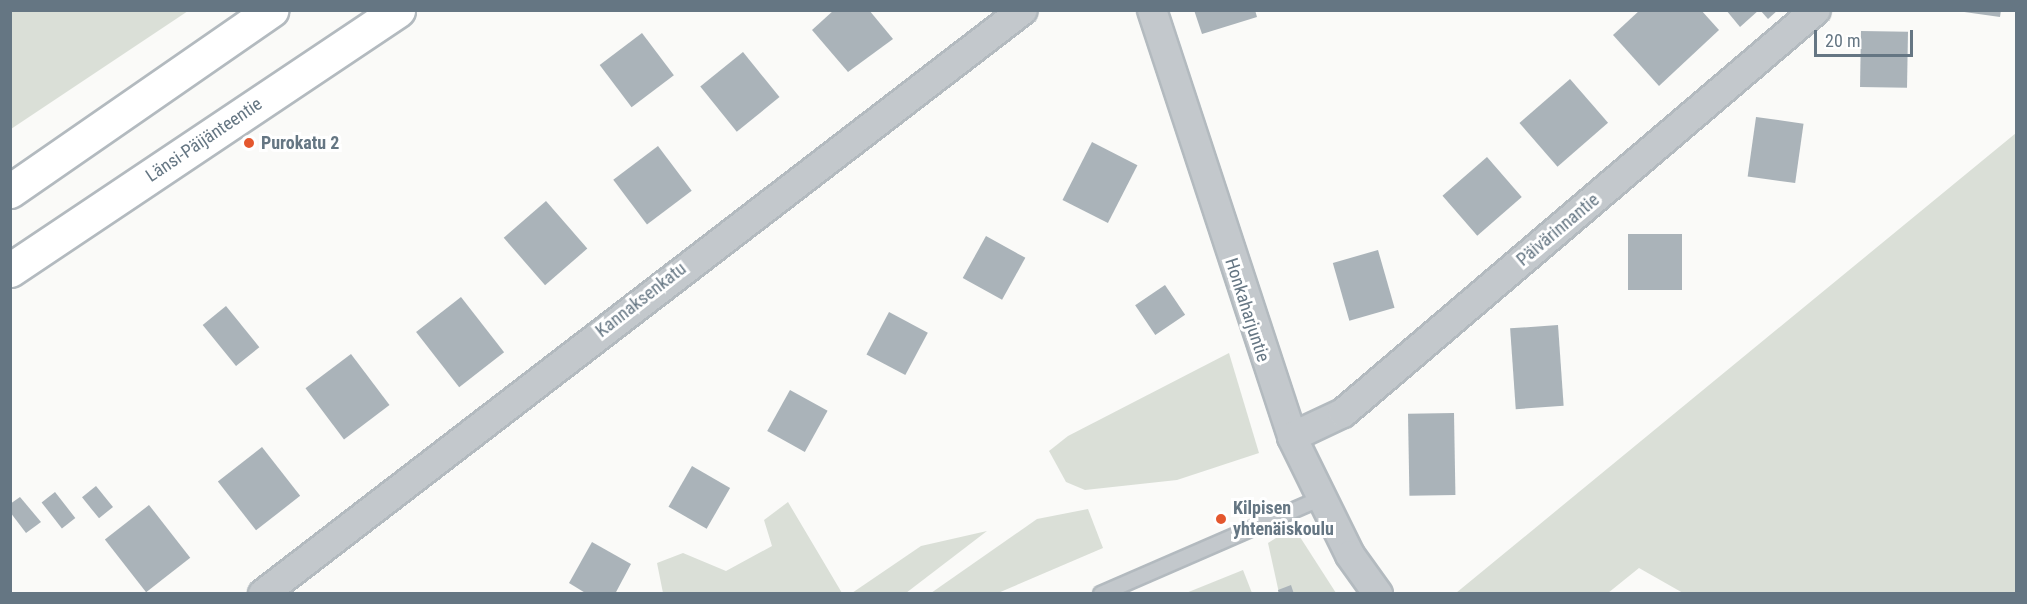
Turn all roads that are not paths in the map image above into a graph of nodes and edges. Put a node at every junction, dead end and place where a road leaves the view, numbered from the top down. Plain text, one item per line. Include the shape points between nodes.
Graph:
1 (272, 10) edge
2 (398, 10) edge
3 (1023, 10) edge
4 (1152, 10) edge
5 (1816, 10) edge
6 (10, 191) edge
7 (10, 270) edge
8 (1292, 437) junction
9 (1320, 499) junction
10 (263, 594) edge
11 (1101, 594) edge
12 (1378, 594) edge

1 - 6 main road
2 - 7 main road, Länsi-Päijänteentie
3 - 10 street, Kannaksenkatu
4 - 8 street, Honkaharjuntie
5 - 8 street, Päivärinnantie via 1343,413
8 - 9 street, Honkaharjuntie
9 - 11 lane
9 - 12 street, Honkaharjuntie

